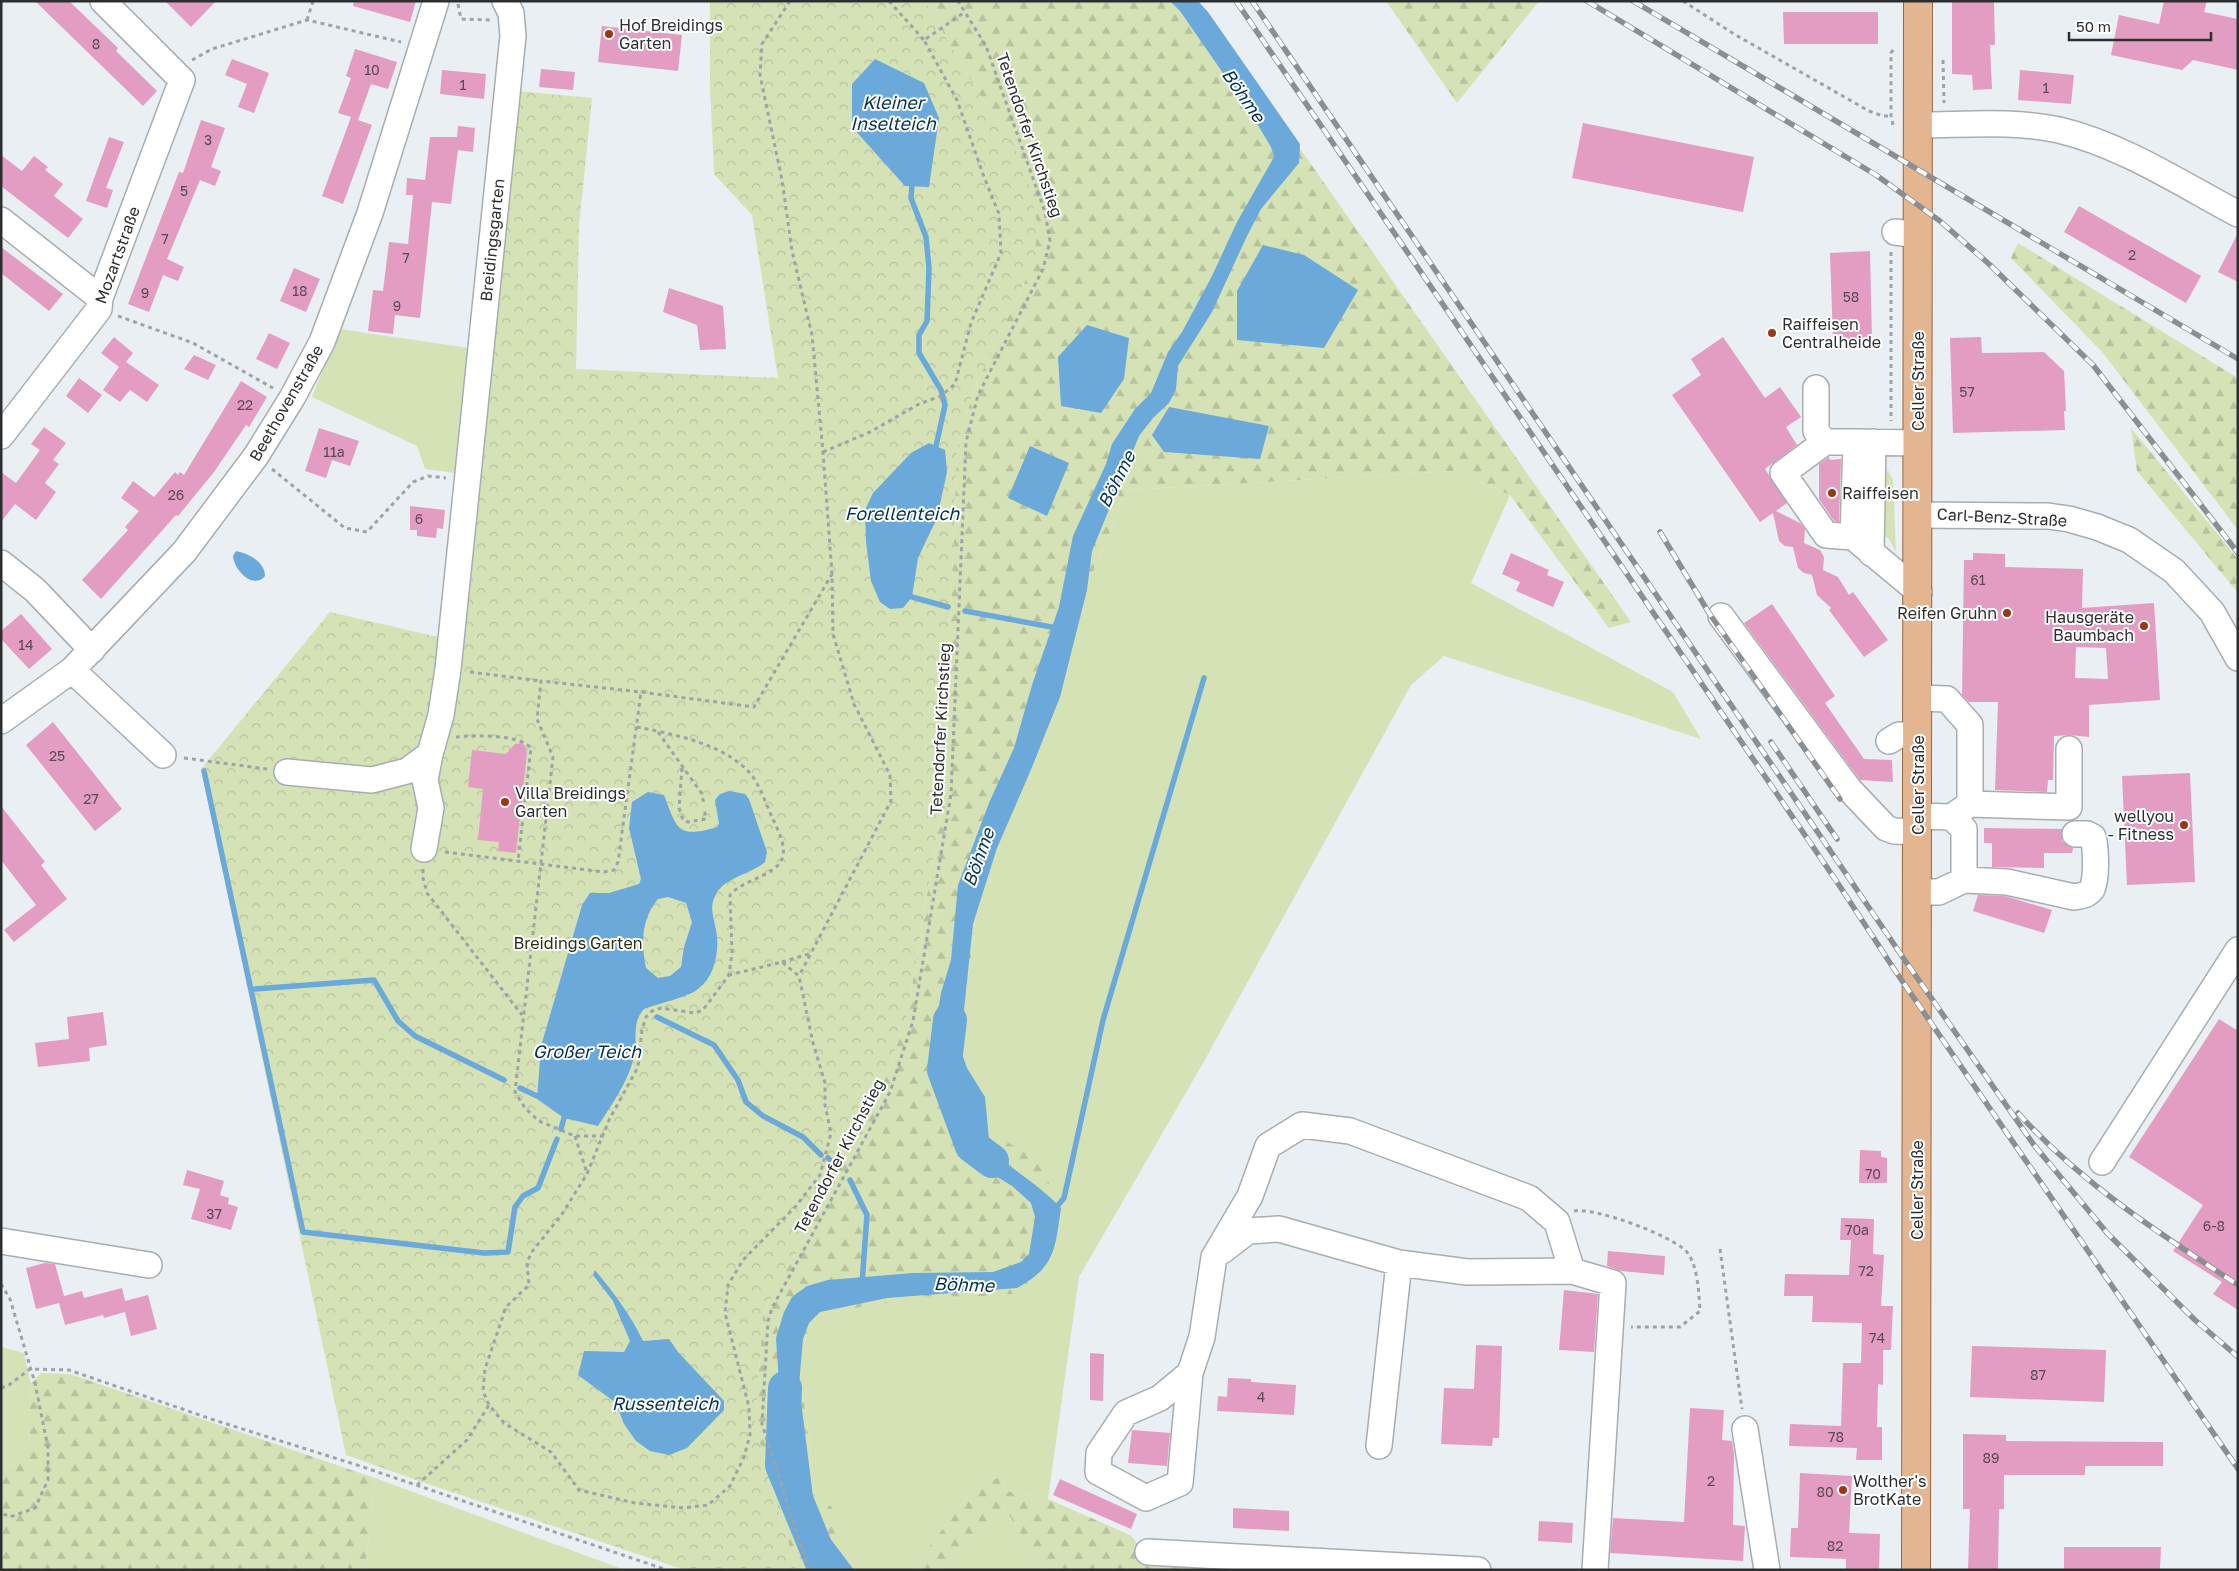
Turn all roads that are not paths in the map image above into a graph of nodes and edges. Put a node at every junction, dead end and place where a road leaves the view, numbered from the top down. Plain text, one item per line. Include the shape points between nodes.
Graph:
1 (103, 1) edge
2 (436, 1) edge
3 (1918, 1) edge
4 (508, 7) edge
5 (1918, 125) junction
6 (2238, 214) edge
7 (1, 220) edge
8 (99, 303) junction
9 (1816, 388) dead end
10 (1, 436) edge
11 (1825, 442) junction
12 (1864, 442) junction
13 (1909, 443) junction
14 (1918, 515) junction
15 (1862, 545) junction
16 (1, 562) edge
17 (1918, 592) junction
18 (1721, 616) dead end
19 (92, 650) junction
20 (2238, 658) edge
21 (72, 670) junction
22 (1918, 698) junction
23 (1, 721) edge
24 (1918, 734) junction
25 (1889, 741) dead end
26 (432, 747) junction
27 (2069, 749) dead end
28 (163, 755) road end
29 (288, 772) road end
30 (1966, 821) junction
31 (1918, 824) junction
32 (2075, 834) dead end
33 (424, 849) road end
34 (1964, 880) junction
35 (1918, 892) junction
36 (2238, 950) edge
37 (2230, 978) edge
38 (2102, 1162) dead end
39 (1, 1241) edge
40 (1214, 1257) junction
41 (1399, 1263) junction
42 (149, 1265) dead end
43 (1572, 1270) junction
44 (1190, 1373) junction
45 (1745, 1429) road end
46 (1379, 1446) dead end
47 (1148, 1552) dead end
48 (1478, 1570) edge
49 (1595, 1570) edge
50 (1767, 1570) edge
51 (1916, 1570) edge

1 - 8 street, Mozartstraße via 182,80
2 - 19 street, Beethovenstraße via 370,212 322,342 256,456 184,552
3 - 5 main road, Celler Straße
4 - 26 street, Breidingsgarten via 513,36 448,669 441,716
5 - 6 street via 2015,124 2096,140
5 - 13 main road, Celler Straße via 1906,233
7 - 8 street
8 - 10 street, Mozartstraße
9 - 11 street via 1816,431
11 - 12 street
11 - 15 street via 1784,473 1826,535
12 - 13 street
12 - 15 street
13 - 14 main road, Celler Straße
14 - 17 main road, Celler Straße
14 - 20 street, Carl-Benz-Straße via 2048,516 2088,524 2129,540 2174,571 2206,605
15 - 17 street
16 - 19 street via 35,590
17 - 22 main road, Celler Straße
18 - 31 street via 1849,789 1886,828 1894,831
19 - 21 street, Beethovenstraße
21 - 23 street, Beethovenstraße
21 - 28 street
22 - 24 main road, Celler Straße
22 - 30 street via 1947,699 1970,725
24 - 25 street via 1899,735
24 - 31 main road, Celler Straße
26 - 29 street via 407,771 372,780
26 - 33 street, Breidingsgarten via 425,780 431,808
27 - 30 street via 2069,807
30 - 31 street
30 - 34 street
31 - 35 main road, Celler Straße
32 - 34 street via 2093,837 2095,844 2092,889 2086,895 2074,896 2007,882
34 - 35 street via 1939,892
35 - 51 main road, Celler Straße
36 - 37 street
37 - 38 street
39 - 42 street
40 - 41 street via 1248,1231 1279,1229
40 - 43 street via 1250,1196 1268,1146 1302,1125 1350,1132 1529,1198 1557,1222
40 - 44 street via 1202,1337
41 - 43 street via 1468,1272
41 - 46 street
43 - 49 street via 1613,1283
44 - 44 street via 1160,1398 1126,1413 1099,1453 1098,1472 1146,1498 1180,1483
45 - 50 street
47 - 48 street

